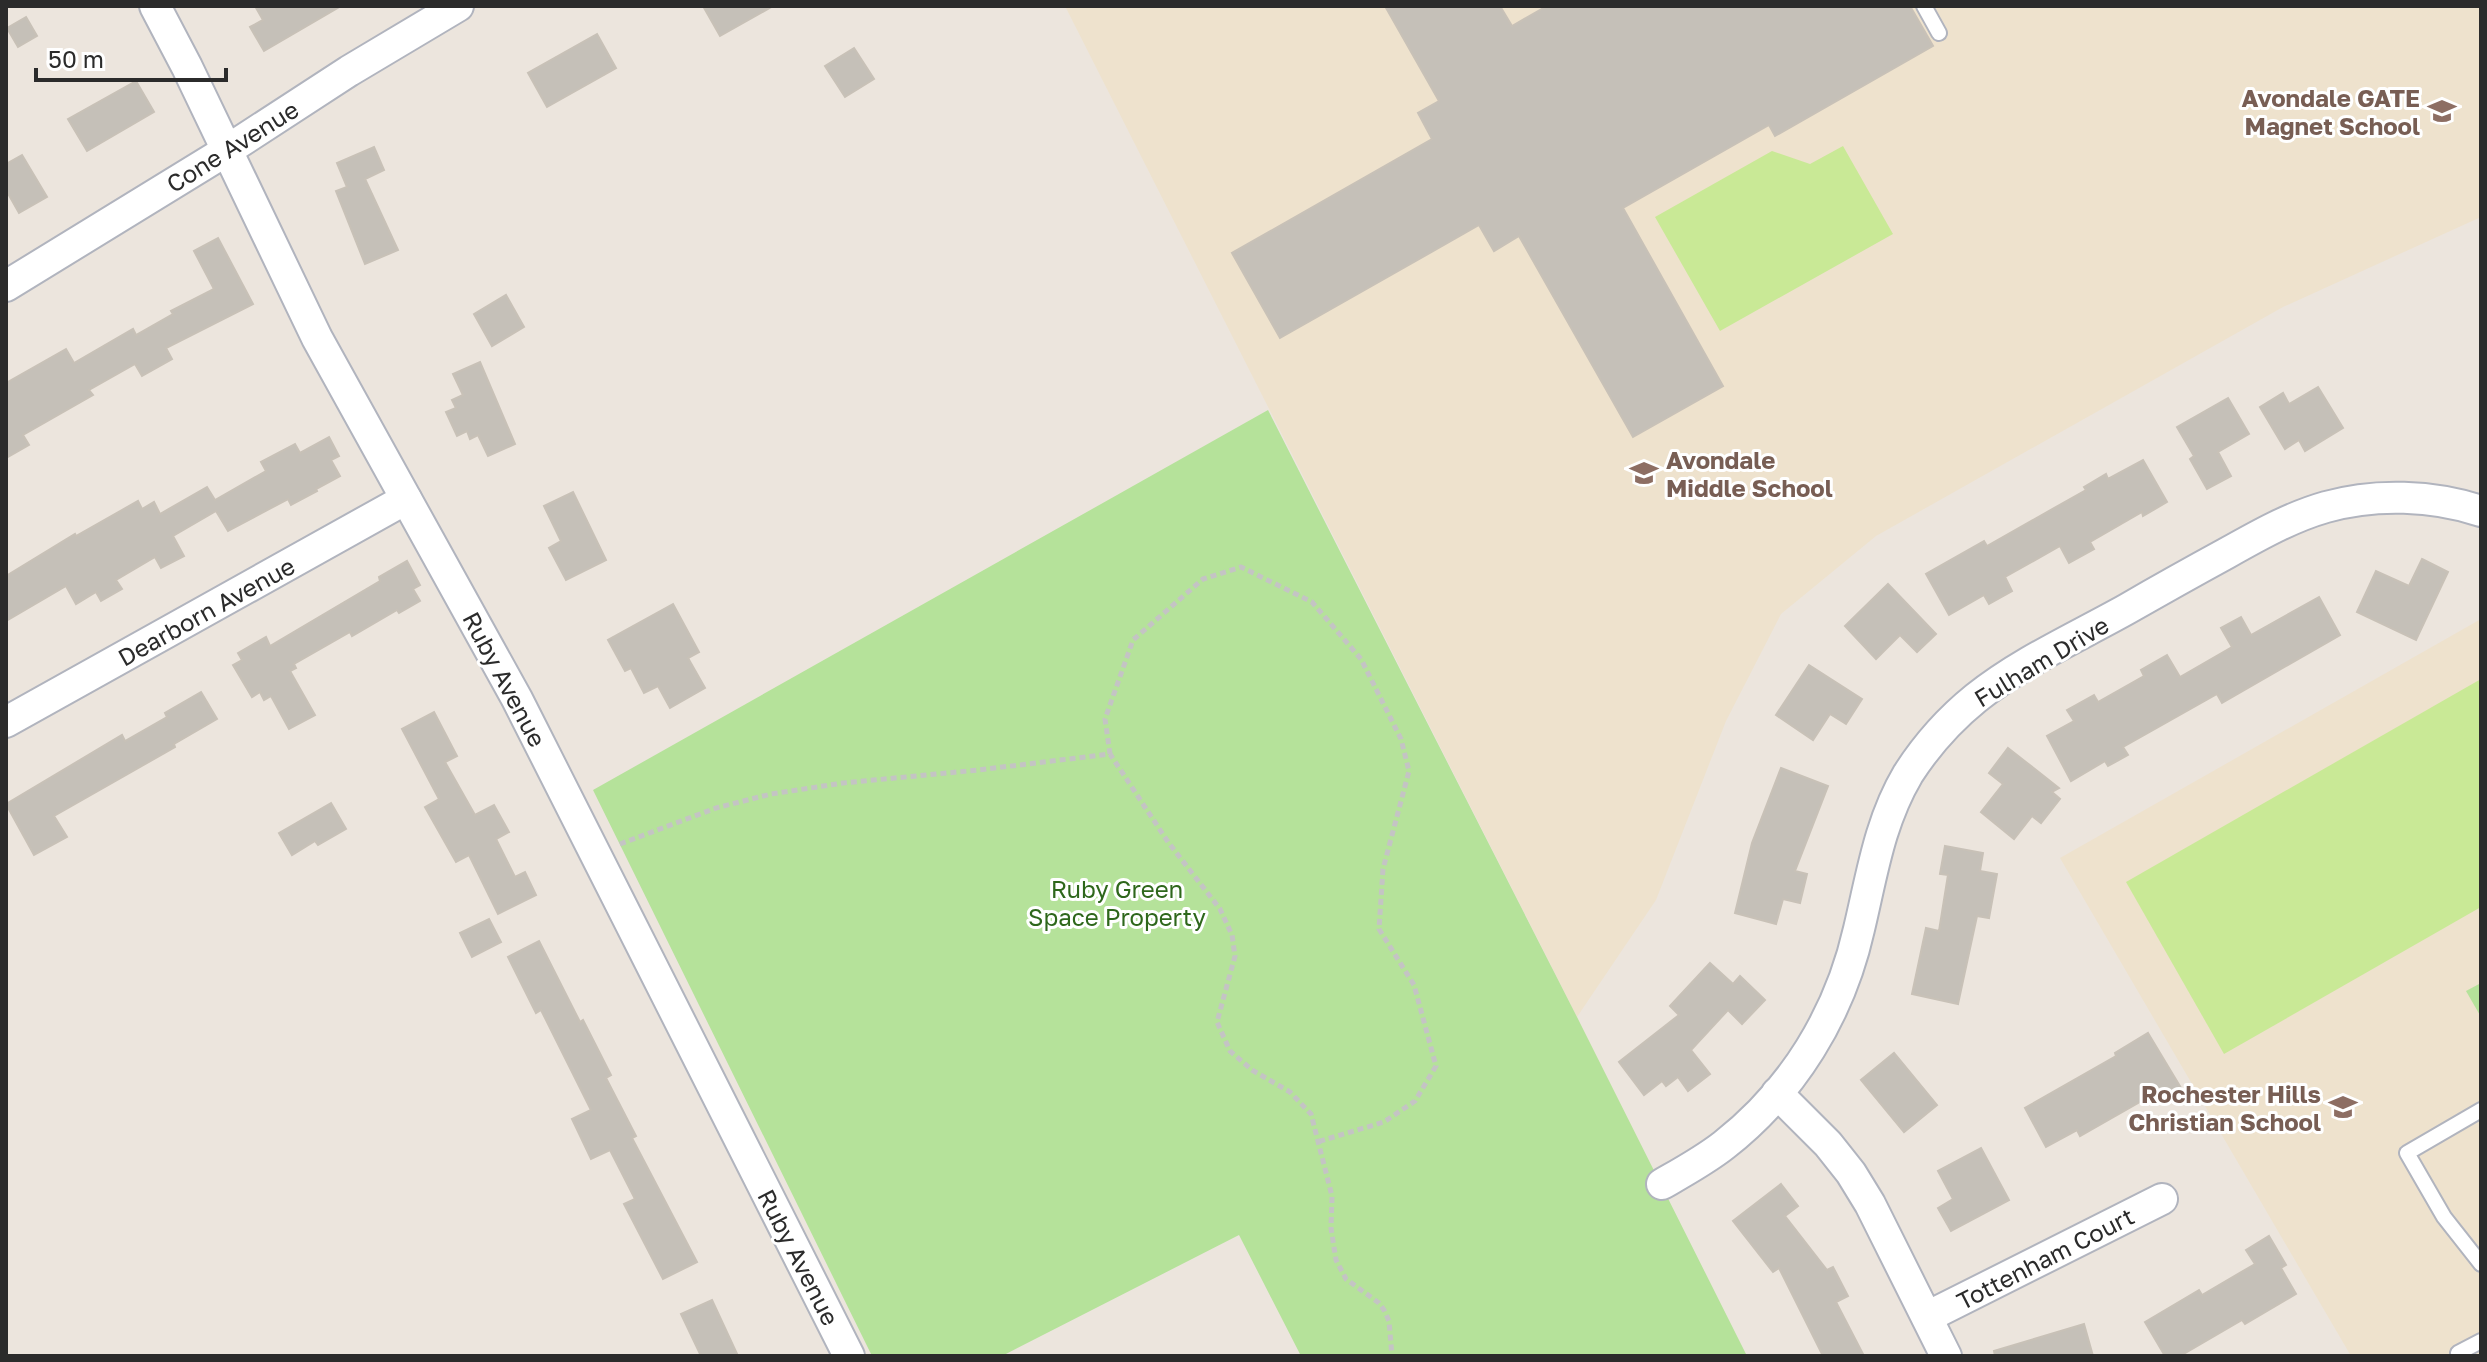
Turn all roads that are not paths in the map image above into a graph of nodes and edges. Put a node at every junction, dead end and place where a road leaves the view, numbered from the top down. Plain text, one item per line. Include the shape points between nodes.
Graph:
1 (155, 6) edge
2 (458, 6) edge
3 (1924, 6) edge
4 (1939, 33) dead end
5 (226, 151) junction
6 (6, 286) edge
7 (406, 499) junction
8 (2481, 511) edge
9 (6, 722) edge
10 (1777, 1093) junction
11 (2481, 1110) edge
12 (1662, 1184) dead end
13 (2162, 1199) dead end
14 (2481, 1264) edge
15 (1927, 1317) junction
16 (2481, 1341) edge
17 (849, 1356) edge
18 (1946, 1356) edge
19 (2460, 1356) edge

1 - 5 street, Ruby Avenue
2 - 5 street, Cone Avenue
3 - 4 lane
5 - 6 street, Cone Avenue
5 - 7 street, Ruby Avenue via 317,338
7 - 9 street, Dearborn Avenue
7 - 17 street, Ruby Avenue via 517,699
8 - 10 street, Fulham Drive via 2452,503 2384,498 2295,518 1976,698 1929,745 1893,802 1840,992 1815,1043
10 - 12 street, Fulham Drive via 1725,1145
10 - 15 street via 1851,1173
11 - 14 lane via 2407,1153 2444,1217
13 - 15 street, Tottenham Court
15 - 18 street
16 - 19 lane

